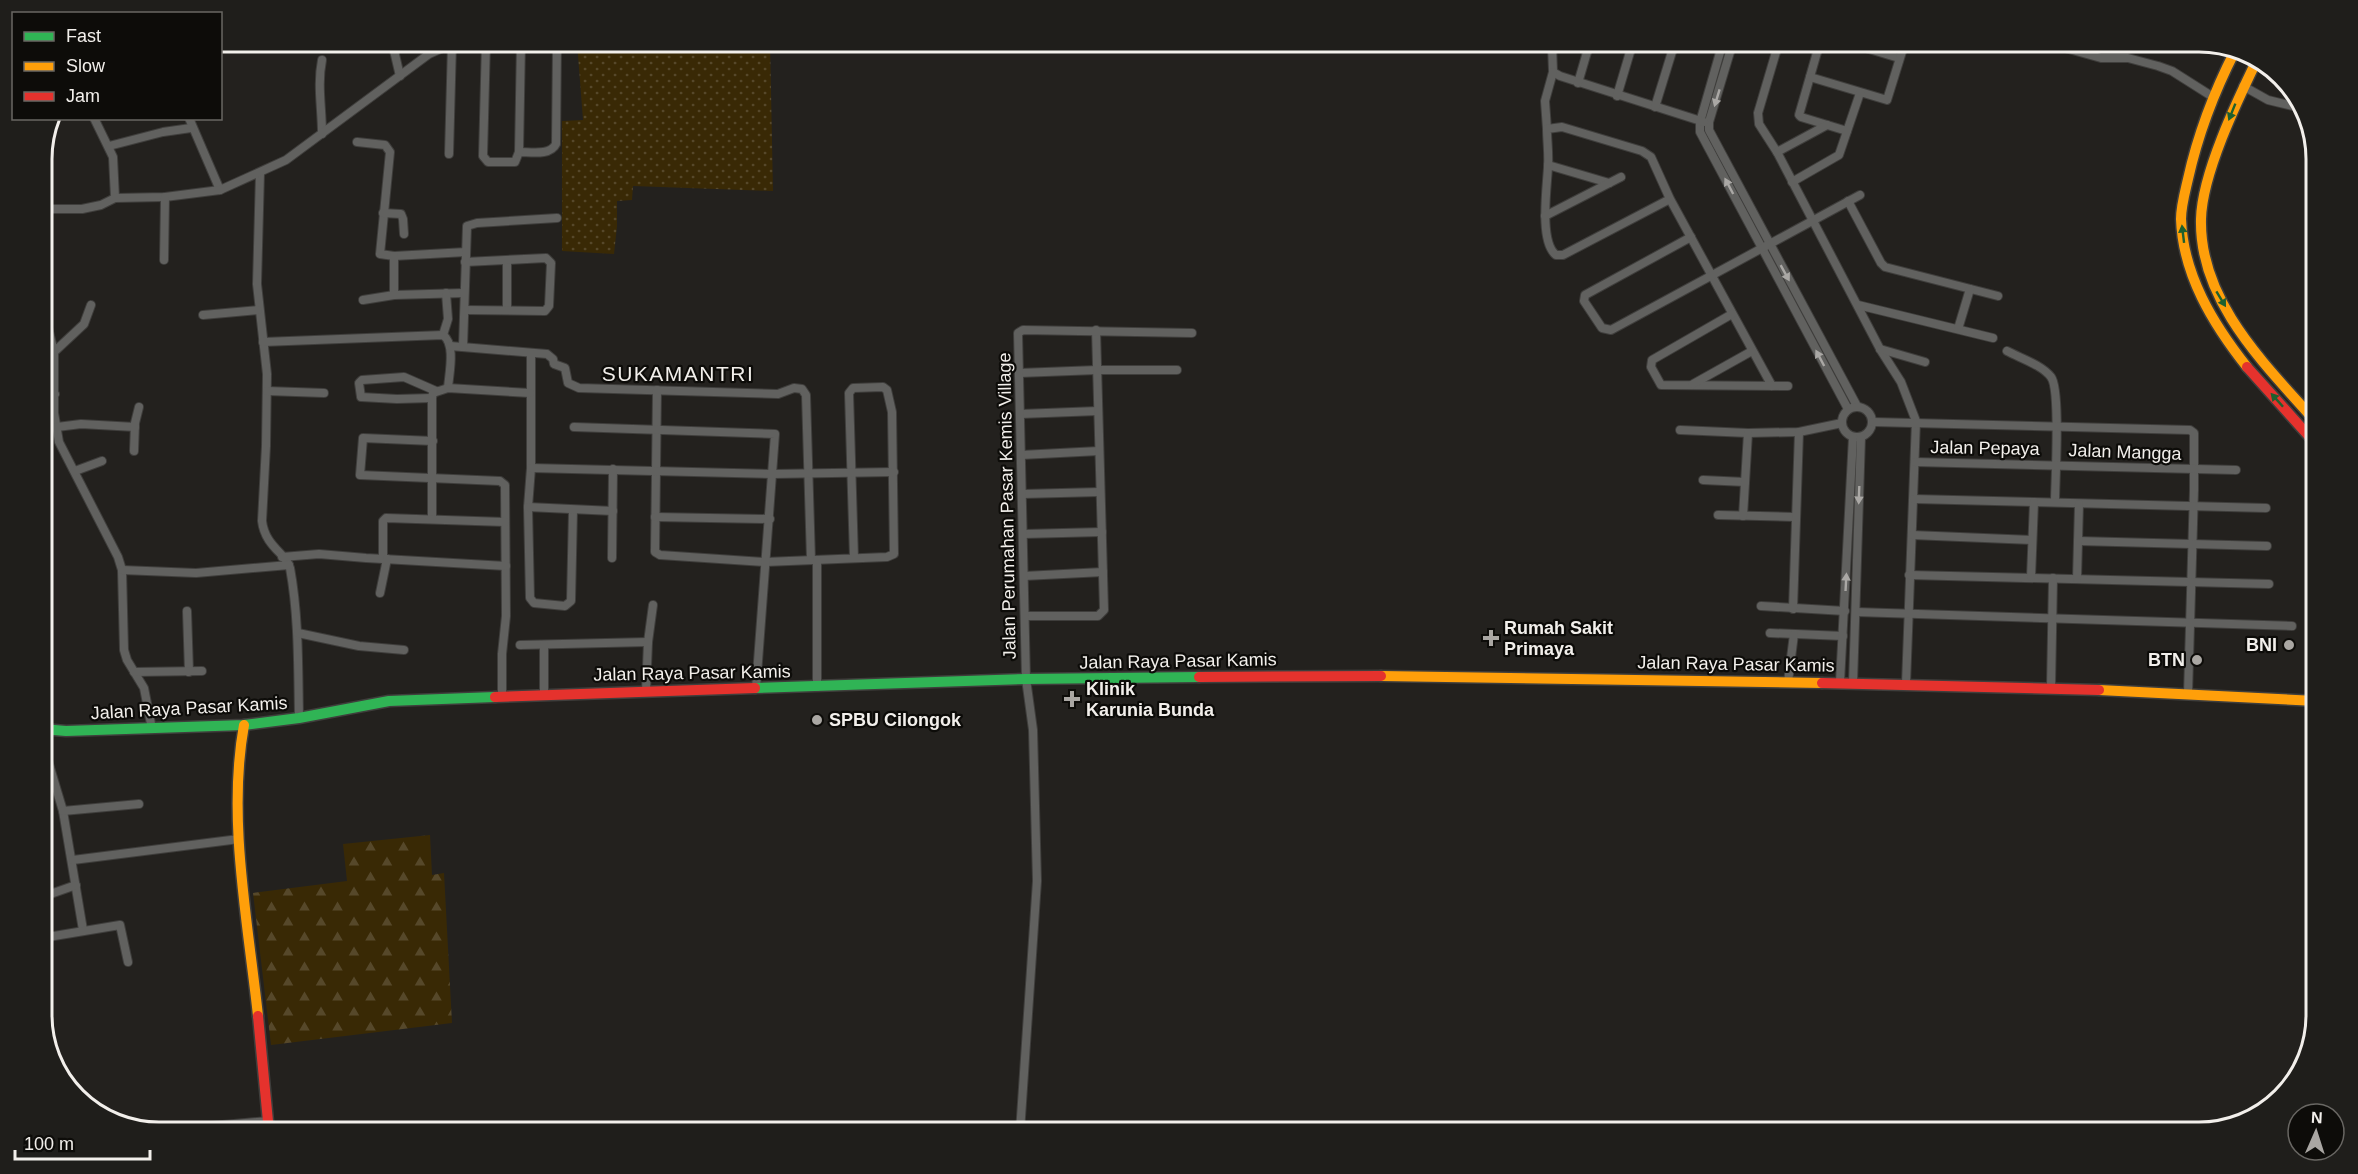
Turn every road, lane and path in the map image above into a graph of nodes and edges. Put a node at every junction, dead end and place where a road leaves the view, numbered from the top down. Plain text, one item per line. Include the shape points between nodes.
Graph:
1 (1552, 52) edge
2 (1587, 52) edge
3 (1630, 52) edge
4 (1672, 52) edge
5 (1720, 52) edge
6 (1730, 52) edge
7 (1776, 52) edge
8 (1817, 52) edge
9 (1880, 52) edge
10 (1901, 52) edge
11 (2080, 52) edge
12 (395, 53) edge
13 (432, 53) edge
14 (454, 53) edge
15 (486, 53) edge
16 (521, 53) edge
17 (557, 53) edge
18 (1899, 58) junction
19 (2232, 58) edge
20 (322, 60) dead end
21 (2253, 68) edge
22 (1553, 72) junction
23 (400, 76) junction
24 (1810, 77) junction
25 (1578, 83) junction
26 (2243, 86) junction
27 (1860, 93) junction
28 (1617, 96) junction
29 (2213, 97) junction
30 (2290, 105) edge
31 (1655, 107) junction
32 (95, 120) edge
33 (189, 120) edge
34 (1700, 122) junction
35 (1709, 122) junction
36 (1827, 125) junction
37 (191, 128) junction
38 (1547, 129) junction
39 (1847, 131) junction
40 (322, 134) junction
41 (357, 142) dead end
42 (109, 146) junction
43 (519, 152) junction
44 (1777, 152) junction
45 (449, 154) dead end
46 (1548, 165) junction
47 (260, 173) junction
48 (1620, 177) dead end
49 (1792, 182) junction
50 (1610, 183) junction
51 (220, 190) junction
52 (1860, 195) dead end
53 (165, 197) junction
54 (115, 198) junction
55 (1670, 199) junction
56 (1848, 201) junction
57 (53, 209) edge
58 (383, 213) junction
59 (1545, 216) junction
60 (556, 218) dead end
61 (1811, 220) junction
62 (404, 234) dead end
63 (1691, 237) junction
64 (1766, 247) junction
65 (466, 252) junction
66 (394, 256) junction
67 (164, 260) dead end
68 (507, 260) junction
69 (465, 262) junction
70 (1713, 276) junction
71 (1970, 289) junction
72 (464, 293) junction
73 (446, 294) junction
74 (394, 295) junction
75 (1998, 296) dead end
76 (363, 300) dead end
77 (1858, 304) junction
78 (91, 305) dead end
79 (258, 310) junction
80 (465, 310) junction
81 (507, 310) junction
82 (1732, 314) junction
83 (203, 315) dead end
84 (1096, 330) junction
85 (1958, 330) junction
86 (1192, 333) dead end
87 (443, 335) junction
88 (1993, 338) dead end
89 (262, 342) junction
90 (450, 346) junction
91 (464, 347) junction
92 (53, 348) edge
93 (1880, 349) junction
94 (1752, 351) junction
95 (2007, 351) dead end
96 (54, 352) junction
97 (531, 354) junction
98 (1925, 362) dead end
99 (1097, 370) junction
100 (1177, 370) dead end
101 (1019, 374) junction
102 (1692, 385) junction
103 (1772, 386) junction
104 (1788, 386) dead end
105 (448, 388) junction
106 (657, 390) junction
107 (267, 391) junction
108 (324, 393) dead end
109 (530, 393) junction
110 (55, 394) joint
111 (434, 394) junction
112 (1857, 406) junction
113 (139, 407) dead end
114 (1848, 410) junction
115 (2305, 410) edge
116 (1098, 411) junction
117 (1020, 414) junction
118 (1916, 421) junction
119 (1873, 422) junction
120 (1842, 423) junction
121 (2056, 425) junction
122 (57, 427) junction
123 (135, 427) junction
124 (574, 427) dead end
125 (1680, 430) dead end
126 (655, 431) junction
127 (1799, 432) junction
128 (2305, 432) edge
129 (1748, 433) junction
130 (1857, 437) junction
131 (433, 441) junction
132 (134, 451) dead end
133 (1099, 451) junction
134 (1021, 455) junction
135 (102, 461) dead end
136 (1915, 462) junction
137 (2055, 465) junction
138 (531, 468) junction
139 (2194, 469) junction
140 (613, 470) junction
141 (655, 470) junction
142 (2236, 470) dead end
143 (75, 471) junction
144 (850, 472) junction
145 (894, 472) junction
146 (809, 473) junction
147 (772, 474) junction
148 (433, 479) junction
149 (1703, 480) dead end
150 (1745, 482) junction
151 (1101, 492) junction
152 (1022, 494) junction
153 (1914, 499) junction
154 (2034, 502) junction
155 (2055, 502) junction
156 (2079, 504) junction
157 (2193, 506) junction
158 (528, 507) junction
159 (2266, 508) dead end
160 (573, 510) junction
161 (613, 511) junction
162 (1718, 515) dead end
163 (1743, 516) junction
164 (655, 517) junction
165 (1795, 517) junction
166 (432, 518) junction
167 (770, 519) junction
168 (505, 522) junction
169 (1102, 532) junction
170 (1023, 534) junction
171 (1912, 535) junction
172 (2032, 540) junction
173 (2078, 541) junction
174 (2192, 544) junction
175 (2266, 546) dead end
176 (282, 557) junction
177 (612, 558) dead end
178 (854, 558) junction
179 (387, 559) junction
180 (814, 560) junction
181 (765, 562) junction
182 (289, 565) junction
183 (506, 566) junction
184 (122, 570) junction
185 (1103, 572) junction
186 (1909, 575) junction
187 (1024, 576) junction
188 (2031, 577) junction
189 (2053, 578) junction
190 (2078, 579) junction
191 (2191, 582) junction
192 (2269, 584) dead end
193 (380, 593) dead end
194 (653, 605) dead end
195 (1761, 606) dead end
196 (1792, 609) junction
197 (187, 611) dead end
198 (1845, 611) junction
199 (1856, 612) junction
200 (1908, 614) junction
201 (1025, 616) junction
202 (2052, 619) junction
203 (2190, 623) junction
204 (2292, 626) dead end
205 (1855, 629) junction
206 (1844, 632) junction
207 (298, 633) junction
208 (1770, 633) dead end
209 (1794, 634) junction
210 (648, 642) junction
211 (520, 645) dead end
212 (544, 645) junction
213 (404, 650) dead end
214 (202, 671) dead end
215 (134, 672) junction
216 (189, 672) junction
217 (1026, 679) junction
218 (1788, 682) junction
219 (1840, 682) junction
220 (1853, 683) junction
221 (1906, 684) junction
222 (817, 687) junction
223 (2051, 687) junction
224 (756, 688) junction
225 (646, 691) junction
226 (544, 694) junction
227 (2188, 694) junction
228 (502, 696) junction
229 (2306, 700) edge
230 (299, 718) junction
231 (244, 725) junction
232 (53, 729) edge
233 (152, 729) junction
234 (53, 778) edge
235 (139, 804) dead end
236 (63, 812) junction
237 (238, 839) junction
238 (73, 860) junction
239 (76, 885) junction
240 (53, 893) edge
241 (83, 930) junction
242 (53, 936) edge
243 (128, 962) dead end
244 (268, 1122) edge
245 (1021, 1122) edge

1 - 22 street
2 - 25 street
3 - 28 street
4 - 31 street
5 - 34 street
6 -> 35 street
7 - 44 street via 1757,119
8 - 24 street
9 - 18 street
10 - 18 street
11 - 29 street via 2158,66
12 - 23 street
13 - 23 street
14 - 45 street
15 - 43 street via 485,160 514,162
16 - 43 street
17 - 43 street via 556,144 549,151
18 - 27 street via 1890,99
19 - 29 main road
20 - 40 street via 318,79
21 - 26 main road
22 - 25 street
22 - 38 street via 1545,100
23 - 40 street
24 - 27 street
24 - 36 street via 1799,115
25 - 28 street
26 - 30 street via 2268,100
26 -> 115 main road via 2205,195 2200,222 2205,256 2216,291 2240,330
27 - 39 street
28 - 31 street
128 -> 29 main road via 2220,331 2197,290 2185,254 2181,218 2185,192
31 - 34 street
32 - 42 street
33 - 37 street
34 - 35 street
64 -> 34 street via 1701,132
35 - 64 street via 1709,130
36 - 39 street
36 - 44 street
37 - 42 street
37 - 51 street
38 - 46 street
38 - 55 street via 1562,127 1648,153
39 - 49 street via 1839,155
40 - 47 street
41 - 58 street via 385,145 390,152
42 - 54 street
44 - 49 street
46 - 50 street
46 - 59 street
47 - 51 street
47 - 79 street
48 - 50 street
49 - 61 street
50 - 59 street
51 - 53 street
52 - 56 street
53 - 54 street
53 - 67 street
54 - 57 street via 82,209
55 - 59 street via 1563,255 1552,252
55 - 63 street
56 - 61 street
56 - 71 street via 1885,267
58 - 62 street via 401,214
58 - 66 street via 380,254
60 - 65 street via 470,224 465,230
61 - 64 street
61 - 77 street
63 - 70 street
63 - 70 street via 1585,295 1584,301 1602,328 1611,330
64 - 70 street
64 -> 112 street
114 -> 64 street
65 - 66 street
65 - 69 street
66 - 74 street
68 - 69 street
68 - 81 street
68 - 81 street via 546,258 551,263 548,309
69 - 72 street
70 - 82 street
71 - 75 street
71 - 85 street
72 - 73 street
72 - 80 street
73 - 74 street
73 - 87 street via 448,319
74 - 76 street
77 - 85 street
77 - 93 street
78 - 96 street via 84,324
79 - 83 street
79 - 89 street
80 - 81 street
80 - 91 street
82 - 94 street
82 - 102 street via 1651,362 1662,386
84 - 86 street
84 - 99 street
84 - 101 street, Jalan Perumahan Pasar Kemis Village via 1023,330 1018,333
85 - 88 street
87 - 89 street
87 - 90 street
89 - 107 street
90 - 91 street
90 - 105 street
91 - 97 street
92 - 96 street
93 - 98 street
93 - 118 street via 1901,381
94 - 102 street
94 - 103 street
95 - 121 street via 2050,375 2054,382
96 - 110 street
97 - 106 street via 550,356 554,364 565,368 568,383 579,388
97 - 109 street
99 - 100 street
99 - 101 street
99 - 116 street
101 - 117 street, Jalan Perumahan Pasar Kemis Village
102 - 103 street
103 - 104 street
105 - 109 street
105 - 111 street
106 - 126 street
106 - 146 street via 778,394 802,389 806,395
107 - 108 street
107 - 176 street via 262,521 263,532
109 - 138 street
110 - 122 street
111 - 111 street via 404,377 360,383 361,397
111 - 131 street
112 - 114 street
112 - 119 street via 1868,411
113 - 123 street
114 - 120 street
116 - 117 street
116 - 133 street
117 - 134 street, Jalan Perumahan Pasar Kemis Village
118 - 119 street
118 - 121 street
118 - 136 street
119 - 130 street via 1870,431
120 - 127 street
120 - 130 street via 1845,432
121 - 137 street
121 - 139 street via 2190,430 2195,436
122 - 123 street
122 - 143 street
123 - 132 street
124 - 126 street
125 - 129 street
126 - 141 street
126 - 147 street via 775,434
127 - 129 street
127 - 165 street
129 - 150 street
198 -> 130 street
130 -> 199 street
131 - 148 street
131 - 148 street via 363,438 360,473 364,477
133 - 134 street
133 - 151 street
134 - 152 street, Jalan Perumahan Pasar Kemis Village
135 - 143 street
136 - 137 street, Jalan Pepaya
136 - 153 street
137 - 139 street, Jalan Mangga
137 - 155 street
138 - 140 street
138 - 158 street
139 - 142 street, Jalan Mangga
139 - 157 street
140 - 141 street
140 - 161 street
141 - 147 street
141 - 164 street
143 - 184 street
144 - 145 street
144 - 145 street via 849,393 854,388 883,387 889,394
144 - 146 street
144 - 178 street
145 - 178 street via 894,554
146 - 147 street
146 - 180 street
147 - 167 street
148 - 166 street
148 - 168 street via 502,482 506,487
149 - 150 street
150 - 163 street
151 - 152 street
151 - 169 street
152 - 170 street, Jalan Perumahan Pasar Kemis Village
153 - 154 street
153 - 171 street
154 - 155 street
154 - 172 street
155 - 156 street
156 - 157 street
156 - 173 street
157 - 159 street
157 - 174 street
158 - 160 street
158 - 160 street via 530,598 534,603 565,606 571,601
160 - 161 street
161 - 177 street
162 - 163 street
163 - 165 street
164 - 167 street
164 - 181 street via 657,554
165 - 196 street
166 - 168 street
166 - 179 street via 384,519
167 - 181 street
168 - 183 street
169 - 170 street
169 - 185 street
170 - 187 street, Jalan Perumahan Pasar Kemis Village
171 - 172 street
171 - 186 street
172 - 188 street
173 - 174 street
173 - 190 street
174 - 175 street
174 - 191 street
176 - 179 street via 319,554
176 - 182 street
178 - 180 street
179 - 183 street
179 - 193 street
180 - 181 street
180 - 222 street
181 - 224 street
182 - 184 street via 196,573
182 - 207 street
183 - 228 street
184 - 215 street via 123,640
185 - 187 street
185 - 201 street via 1103,612 1098,616
186 - 188 street
186 - 200 street
187 - 201 street, Jalan Perumahan Pasar Kemis Village
188 - 189 street
189 - 190 street
189 - 202 street
190 - 191 street
191 - 192 street
191 - 203 street
194 - 210 street
195 - 196 street
196 - 198 street
197 - 216 street
198 - 206 street
199 - 200 street
199 - 205 street
200 - 202 street
200 - 221 street
201 - 217 street, Jalan Perumahan Pasar Kemis Village
202 - 203 street
202 - 223 street
203 - 204 street
203 - 227 street
205 - 206 street
205 - 220 street
206 - 209 street
206 - 219 street
207 - 213 street via 359,646
207 - 230 street
208 - 209 street
209 - 218 street
210 - 212 street
210 - 225 street
211 - 212 street
212 - 226 street
214 - 216 street
215 - 216 street
215 - 233 street via 144,688
217 - 218 main road, Jalan Raya Pasar Kamis via 1315,675
217 - 222 main road, Jalan Raya Pasar Kamis
217 - 245 street, Jalan Perumahan Pasar Kemis Village via 1033,730 1037,881
218 - 219 main road, Jalan Raya Pasar Kamis
219 - 220 main road, Jalan Raya Pasar Kamis
220 - 221 main road, Jalan Raya Pasar Kamis
221 - 223 main road, Jalan Raya Pasar Kamis
222 - 224 main road, Jalan Raya Pasar Kamis
223 - 227 main road, Jalan Raya Pasar Kamis
224 - 225 main road, Jalan Raya Pasar Kamis
225 - 226 main road, Jalan Raya Pasar Kamis
226 - 228 main road, Jalan Raya Pasar Kamis
227 - 229 main road, Jalan Raya Pasar Kamis
228 - 230 main road, Jalan Raya Pasar Kamis via 389,701
230 - 231 main road, Jalan Raya Pasar Kamis
231 - 233 main road, Jalan Raya Pasar Kamis
231 - 237 main road via 239,753
232 - 233 main road, Jalan Raya Pasar Kamis
234 - 236 street
235 - 236 street
236 - 238 street
237 - 238 street
237 - 244 main road
238 - 239 street
239 - 240 street
239 - 241 street
241 - 242 street
241 - 243 street via 120,925

